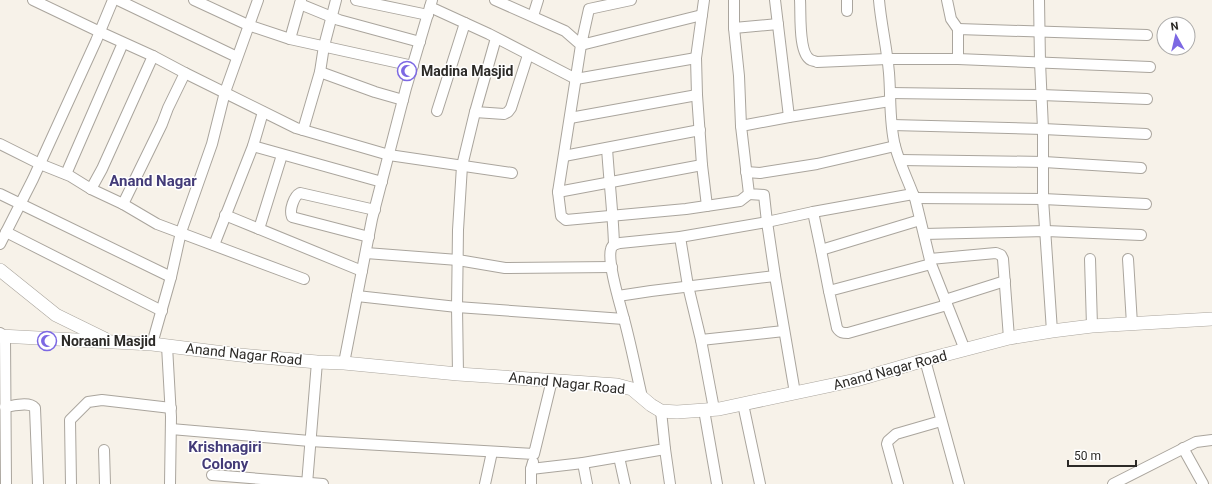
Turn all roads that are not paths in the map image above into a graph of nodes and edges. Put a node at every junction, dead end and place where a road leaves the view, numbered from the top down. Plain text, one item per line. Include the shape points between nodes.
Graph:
1 (33, 0) edge
2 (113, 0) edge
3 (118, 0) edge
4 (194, 0) edge
5 (258, 0) edge
6 (336, 0) edge
7 (356, 0) edge
8 (495, 0) edge
9 (538, 0) edge
10 (631, 0) edge
11 (704, 0) edge
12 (734, 0) edge
13 (775, 0) edge
14 (800, 0) edge
15 (847, 0) edge
16 (879, 0) edge
17 (947, 0) edge
18 (1039, 0) edge
19 (301, 2) edge
20 (507, 2) edge
21 (591, 5) edge
22 (430, 7) edge
23 (847, 11) dead end
24 (702, 15) junction
25 (533, 16) junction
26 (331, 17) junction
27 (465, 23) junction
28 (778, 24) junction
29 (248, 25) junction
30 (734, 28) junction
31 (958, 29) junction
32 (1039, 31) junction
33 (100, 32) junction
34 (1147, 35) dead end
35 (496, 38) junction
36 (290, 39) junction
37 (420, 42) junction
38 (123, 43) junction
39 (581, 45) junction
40 (324, 46) junction
41 (528, 55) junction
42 (153, 56) junction
43 (237, 57) junction
44 (696, 58) junction
45 (888, 59) junction
46 (958, 59) junction
47 (1040, 62) junction
48 (413, 66) junction
49 (1150, 67) dead end
50 (320, 72) junction
51 (185, 73) junction
52 (576, 79) junction
53 (225, 92) junction
54 (697, 95) junction
55 (1041, 95) junction
56 (890, 97) junction
57 (1147, 99) dead end
58 (403, 100) junction
59 (437, 111) dead end
60 (263, 112) junction
61 (475, 112) junction
62 (789, 117) junction
63 (570, 118) junction
64 (892, 125) junction
65 (741, 126) junction
66 (1043, 129) junction
67 (303, 130) junction
68 (700, 130) junction
69 (1146, 134) dead end
70 (0, 144) edge
71 (252, 146) junction
72 (895, 146) junction
73 (607, 148) junction
74 (282, 154) junction
75 (389, 155) junction
76 (564, 156) junction
77 (900, 160) junction
78 (1044, 162) junction
79 (40, 164) junction
80 (702, 164) junction
81 (462, 166) junction
82 (1141, 168) dead end
83 (746, 172) junction
84 (512, 173) dead end
85 (66, 174) junction
86 (382, 182) junction
87 (609, 182) junction
88 (91, 189) junction
89 (558, 192) junction
90 (0, 194) edge
91 (749, 194) junction
92 (914, 196) junction
93 (1044, 199) junction
94 (21, 203) junction
95 (123, 204) junction
96 (1146, 204) dead end
97 (707, 206) junction
98 (375, 210) junction
99 (813, 212) junction
100 (225, 215) junction
101 (613, 216) junction
102 (920, 220) junction
103 (768, 222) junction
104 (259, 229) junction
105 (1046, 231) junction
106 (6, 232) junction
107 (181, 232) junction
108 (924, 234) junction
109 (1140, 236) dead end
110 (369, 237) junction
111 (680, 237) junction
112 (0, 244) edge
113 (214, 245) junction
114 (614, 245) junction
115 (821, 250) junction
116 (366, 253) junction
117 (1090, 259) dead end
118 (1128, 259) dead end
119 (458, 260) junction
120 (931, 261) junction
121 (612, 267) junction
122 (0, 270) edge
123 (362, 271) junction
124 (775, 276) junction
125 (171, 277) junction
126 (304, 279) dead end
127 (1005, 280) junction
128 (688, 286) junction
129 (829, 291) junction
130 (357, 296) junction
131 (618, 296) junction
132 (946, 303) junction
133 (457, 306) junction
134 (162, 311) junction
135 (624, 319) junction
136 (1212, 319) edge
137 (1132, 324) junction
138 (1092, 326) junction
139 (784, 331) junction
140 (1052, 331) junction
141 (2, 335) edge
142 (1010, 338) junction
143 (701, 340) junction
144 (110, 342) junction
145 (152, 344) junction
146 (168, 346) junction
147 (965, 350) junction
148 (925, 360) junction
149 (317, 362) junction
150 (344, 363) junction
151 (458, 374) junction
152 (552, 380) junction
153 (795, 393) junction
154 (642, 397) junction
155 (743, 404) junction
156 (5, 407) junction
157 (171, 408) junction
158 (709, 409) junction
159 (661, 410) junction
160 (941, 421) junction
161 (171, 430) junction
162 (1212, 440) edge
163 (310, 441) junction
164 (3, 448) edge
165 (1183, 448) junction
166 (665, 449) junction
167 (104, 450) dead end
168 (492, 452) junction
169 (534, 454) junction
170 (620, 457) junction
171 (583, 463) junction
172 (531, 469) junction
173 (212, 476) dead end
174 (307, 483) edge
175 (6, 484) edge
176 (38, 484) edge
177 (71, 484) edge
178 (105, 484) edge
179 (170, 484) edge
180 (323, 484) edge
181 (485, 484) edge
182 (531, 484) edge
183 (587, 484) edge
184 (625, 484) edge
185 (670, 484) edge
186 (717, 484) edge
187 (760, 484) edge
188 (898, 484) edge
189 (959, 484) edge
190 (1113, 484) edge
191 (1203, 484) edge

1 - 33 street
2 - 33 street
3 - 43 street
4 - 29 street
5 - 29 street
6 - 26 street
7 - 22 street
8 - 20 street
9 - 25 street
10 - 21 street
11 - 24 street
12 - 30 street
13 - 28 street
14 - 45 street via 803,47 805,55 810,60 817,62
15 - 23 street
16 - 45 street
17 - 31 street via 951,19
18 - 32 street
19 - 26 street
19 - 36 street
20 - 25 street
21 - 39 street
22 - 27 street
22 - 37 street
24 - 39 street
24 - 44 street
25 - 39 street via 565,30
26 - 37 street
26 - 40 street
27 - 35 street
27 - 59 street
28 - 30 street
28 - 62 street
29 - 36 street
29 - 43 street
30 - 65 street
31 - 32 street
31 - 46 street
32 - 34 street
32 - 47 street
33 - 38 street
33 - 79 street
35 - 41 street
35 - 61 street
36 - 40 street
37 - 48 street
38 - 42 street
38 - 85 street
39 - 52 street
40 - 48 street
40 - 50 street
41 - 52 street
41 - 61 street via 508,112
42 - 51 street
42 - 88 street
43 - 53 street
44 - 52 street
44 - 54 street
45 - 46 street
45 - 56 street
46 - 47 street
47 - 49 street
47 - 55 street
48 - 58 street
50 - 58 street
50 - 67 street
51 - 53 street
51 - 95 street
52 - 63 street
53 - 60 street
53 - 107 street via 212,144
54 - 63 street
54 - 68 street
55 - 56 street
55 - 57 street
55 - 66 street
56 - 62 street
56 - 64 street
58 - 75 street
60 - 67 street
60 - 71 street
61 - 81 street
62 - 65 street
63 - 76 street
64 - 66 street
64 - 72 street
65 - 83 street
66 - 69 street
66 - 78 street
67 - 75 street
68 - 73 street
68 - 80 street
70 - 79 street
71 - 74 street
71 - 100 street
72 - 77 street
72 - 83 street via 817,164 760,173
73 - 76 street
73 - 87 street
74 - 86 street
74 - 104 street
75 - 81 street
75 - 86 street
76 - 89 street
77 - 78 street
77 - 92 street
78 - 82 street
78 - 93 street
79 - 85 street
79 - 94 street
80 - 87 street
80 - 97 street
81 - 84 street
81 - 119 street
83 - 91 street
85 - 88 street
86 - 98 street
87 - 89 street
87 - 101 street
88 - 95 street
89 - 101 street via 560,216 566,220
90 - 94 street
91 - 97 street via 740,201
91 - 103 street via 764,195
92 - 93 street
92 - 99 street
92 - 102 street
93 - 96 street
93 - 105 street
94 - 106 street
94 - 125 street
95 - 107 street via 157,224
97 - 101 street
98 - 110 street
98 - 110 street via 300,193 296,196 290,212 292,216
99 - 103 street
99 - 115 street
100 - 104 street
100 - 113 street
101 - 114 street
102 - 108 street
102 - 115 street
103 - 111 street
103 - 124 street
104 - 123 street
105 - 108 street
105 - 109 street
105 - 140 street
106 - 112 street
106 - 134 street
107 - 113 street
107 - 125 street
108 - 120 street
110 - 116 street
111 - 114 street
111 - 128 street
113 - 126 street
114 - 121 street via 610,256
115 - 129 street
116 - 119 street
116 - 123 street
117 - 138 street
118 - 137 street
119 - 121 street via 505,268
119 - 133 street
120 - 127 street via 999,254 1003,259
120 - 129 street
120 - 132 street
121 - 131 street
122 - 144 street, Anand Nagar Road via 56,315
123 - 130 street
124 - 128 street
124 - 139 street
125 - 134 street
127 - 132 street
127 - 142 street
128 - 131 street
128 - 143 street
129 - 132 street via 837,328 842,333
130 - 133 street
130 - 150 street
131 - 135 street
132 - 147 street
133 - 135 street
133 - 151 street
134 - 145 street
135 - 154 street
136 - 137 street, Anand Nagar Road
137 - 138 street, Anand Nagar Road
138 - 140 street, Anand Nagar Road
139 - 143 street
139 - 153 street
140 - 142 street, Anand Nagar Road
141 - 144 street
141 - 156 street
142 - 147 street, Anand Nagar Road
143 - 158 street
144 - 145 street, Anand Nagar Road
145 - 146 street, Anand Nagar Road
146 - 149 street, Anand Nagar Road
146 - 157 street
147 - 148 street, Anand Nagar Road
148 - 153 street, Anand Nagar Road via 856,380
148 - 160 street
149 - 150 street, Anand Nagar Road
149 - 163 street
150 - 151 street, Anand Nagar Road
151 - 152 street, Anand Nagar Road
152 - 154 street, Anand Nagar Road via 617,385 632,389
152 - 169 street
153 - 155 street, Anand Nagar Road
154 - 159 street, Anand Nagar Road
155 - 158 street, Anand Nagar Road
155 - 187 street
156 - 164 street
156 - 176 street via 29,404 35,408
157 - 161 street
157 - 177 street via 102,400 88,402 70,420
158 - 159 street, Anand Nagar Road via 677,412
158 - 186 street
159 - 166 street
160 - 188 street via 896,434 888,441
160 - 189 street
161 - 163 street
161 - 179 street
162 - 165 street via 1196,442
163 - 168 street
163 - 174 street
164 - 175 street
165 - 190 street
165 - 191 street
166 - 170 street
166 - 185 street
167 - 178 street
168 - 169 street
168 - 181 street
169 - 172 street
170 - 171 street
170 - 184 street
171 - 172 street
171 - 183 street
172 - 182 street
173 - 174 street
174 - 180 street

